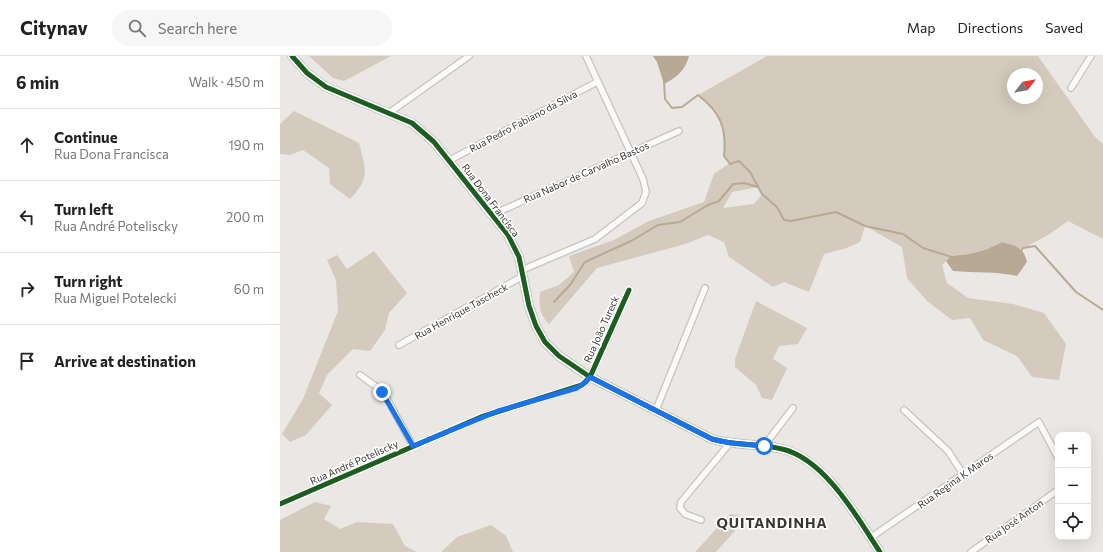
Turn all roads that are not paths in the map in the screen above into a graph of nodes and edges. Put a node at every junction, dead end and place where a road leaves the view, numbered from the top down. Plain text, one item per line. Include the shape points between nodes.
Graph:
1 (292, 56) edge
2 (469, 56) edge
3 (586, 56) edge
4 (1091, 56) edge
5 (597, 82) junction
6 (1071, 88) dead end
7 (389, 113) junction
8 (679, 131) dead end
9 (630, 153) junction
10 (450, 160) junction
11 (494, 214) junction
12 (523, 273) junction
13 (705, 288) dead end
14 (629, 290) dead end
15 (399, 345) dead end
16 (360, 375) dead end
17 (590, 377) junction
18 (793, 408) dead end
19 (656, 410) junction
20 (904, 410) dead end
21 (730, 443) junction
22 (413, 446) junction
23 (764, 446) junction
24 (1055, 452) edge
25 (963, 474) junction
26 (1055, 492) edge
27 (280, 504) edge
28 (701, 520) dead end
29 (870, 538) junction
30 (880, 552) edge
31 (971, 552) edge

1 - 7 main road, Rua Dona Francisca via 307,73 326,87
2 - 7 street
3 - 5 street
4 - 6 street
5 - 9 street
5 - 10 street, Rua Pedro Fabiano da Silva
7 - 10 main road, Rua Dona Francisca via 420,128
8 - 9 street, Rua Nabor de Carvalho Bastos
9 - 11 street, Rua Nabor de Carvalho Bastos
9 - 12 street, Rua Henrique Tascheck via 643,179 646,192 642,203 596,239
10 - 11 main road, Rua Dona Francisca
11 - 12 main road, Rua Dona Francisca via 512,242
12 - 15 street, Rua Henrique Tascheck
12 - 17 main road, Rua Dona Francisca via 529,306 540,334 559,356
13 - 19 street
14 - 17 street, Rua João Tureck
16 - 22 street via 386,397
17 - 19 main road, Rua Dona Francisca
17 - 22 street, Rua André Poteliscky via 577,388 498,411
18 - 23 street
19 - 21 main road, Rua Dona Francisca via 712,439
20 - 25 street via 948,451
21 - 23 main road, Rua Dona Francisca
21 - 28 street via 681,502 680,508 685,514
22 - 27 street, Rua André Poteliscky
23 - 29 main road, Rua Dona Francisca via 789,451 812,464 834,487
24 - 25 street, Rua Regina K Maros via 1039,422
25 - 29 street, Rua Regina K Maros
26 - 31 street, Rua José Anton
29 - 30 main road, Rua Dona Francisca

